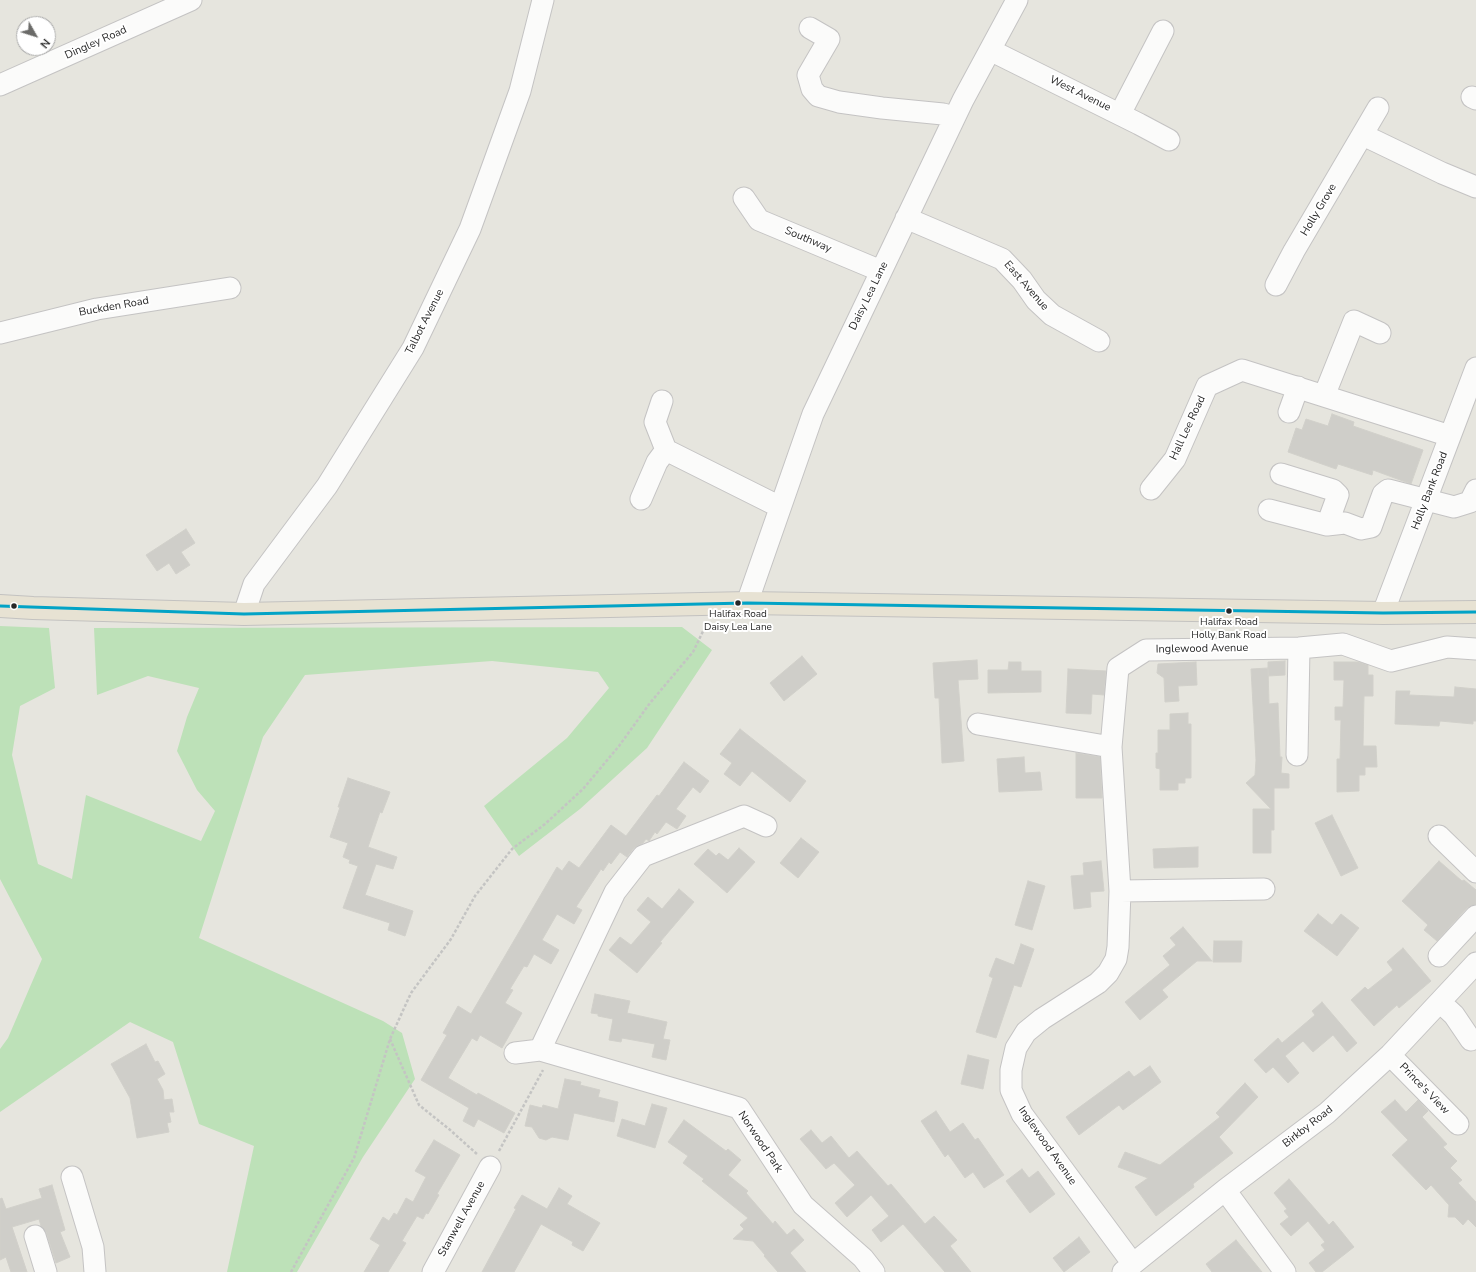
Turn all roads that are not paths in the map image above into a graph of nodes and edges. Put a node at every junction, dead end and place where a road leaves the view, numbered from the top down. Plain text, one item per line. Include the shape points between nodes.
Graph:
1 (191, 0) edge
2 (543, 0) edge
3 (1017, 0) edge
4 (810, 28) dead end
5 (1163, 32) dead end
6 (990, 50) junction
7 (0, 85) edge
8 (1378, 108) dead end
9 (1120, 114) junction
10 (954, 117) junction
11 (1363, 135) junction
12 (1169, 140) dead end
13 (1476, 187) edge
14 (744, 198) dead end
15 (906, 218) junction
16 (881, 271) junction
17 (1276, 285) dead end
18 (230, 288) dead end
19 (0, 333) edge
20 (1380, 333) dead end
21 (1099, 341) dead end
22 (1476, 368) edge
23 (1298, 387) junction
24 (1324, 396) junction
25 (662, 401) dead end
26 (1289, 412) dead end
27 (1450, 436) junction
28 (666, 450) junction
29 (1281, 474) dead end
30 (1151, 489) dead end
31 (1476, 490) edge
32 (642, 499) dead end
33 (1426, 501) junction
34 (780, 507) junction
35 (1270, 510) dead end
36 (1327, 525) junction
37 (747, 603) junction
38 (0, 606) edge
39 (1476, 612) edge
40 (1383, 613) junction
41 (244, 614) junction
42 (1299, 648) junction
43 (1476, 649) edge
44 (978, 724) dead end
45 (1111, 747) junction
46 (1297, 755) dead end
47 (766, 826) dead end
48 (1439, 836) dead end
49 (1476, 872) edge
50 (1264, 889) dead end
51 (1120, 891) junction
52 (1476, 916) edge
53 (1439, 956) dead end
54 (1475, 966) edge
55 (1440, 1002) junction
56 (1471, 1040) dead end
57 (546, 1052) junction
58 (515, 1053) dead end
59 (1390, 1054) junction
60 (1458, 1124) dead end
61 (490, 1167) road end
62 (72, 1177) dead end
63 (1225, 1190) junction
64 (35, 1236) dead end
65 (1128, 1268) edge
66 (46, 1272) edge
67 (95, 1272) edge
68 (433, 1272) edge
69 (874, 1272) edge
70 (1285, 1272) edge

1 - 7 street, Dingley Road
2 - 41 street, Talbot Avenue via 520,91 470,229 413,348 327,486 254,584
3 - 6 street, Daisy Lea Lane
4 - 10 street via 829,39 808,75 812,89 818,96 839,102
5 - 9 street
6 - 9 street, West Avenue
6 - 10 street, Daisy Lea Lane
8 - 11 street, Holly Grove
9 - 12 street, West Avenue
10 - 15 street, Daisy Lea Lane
11 - 13 street
11 - 17 street, Holly Grove
14 - 16 street, Southway via 759,220
15 - 16 street, Daisy Lea Lane
15 - 21 street, East Avenue via 1002,258 1036,300 1052,315
16 - 34 street, Daisy Lea Lane via 813,414
18 - 19 street, Buckden Road via 97,309
20 - 24 street via 1354,321
22 - 27 street, Holly Bank Road
23 - 24 street, Hall Lee Road
23 - 26 street
23 - 30 street, Hall Lee Road via 1242,370 1207,386 1175,459
24 - 27 street, Hall Lee Road
25 - 28 street via 655,422
27 - 33 street, Holly Bank Road
28 - 32 street via 657,462
28 - 34 street
29 - 36 street via 1333,490 1338,495
31 - 33 street via 1470,502 1454,507
33 - 36 street via 1388,490 1383,494 1371,527 1361,529 1344,523
33 - 40 street, Holly Bank Road
34 - 37 street, Daisy Lea Lane
35 - 36 street
37 - 40 highway
37 - 41 highway
38 - 41 highway
39 - 40 highway
42 - 43 street, Inglewood Avenue via 1343,644 1392,661 1447,647
42 - 45 street, Inglewood Avenue via 1146,650 1118,668
42 - 46 street
44 - 45 street
45 - 51 street, Inglewood Avenue
47 - 57 street via 744,816 643,856 615,892
48 - 49 street
50 - 51 street
51 - 65 street, Inglewood Avenue via 1118,947 1116,959 1108,973 1098,984 1026,1032 1016,1048 1010,1070 1011,1090 1022,1114
52 - 53 street
54 - 55 street, Birkby Road
55 - 56 street via 1454,1015
55 - 59 street, Birkby Road
57 - 58 street, Norwood Park
57 - 69 street, Norwood Park via 738,1108 803,1205 863,1258
59 - 60 street, Prince's View
59 - 63 street, Birkby Road via 1327,1113
61 - 68 street, Stanwell Avenue
62 - 67 street via 93,1247
63 - 65 street, Birkby Road
63 - 70 street
64 - 66 street

